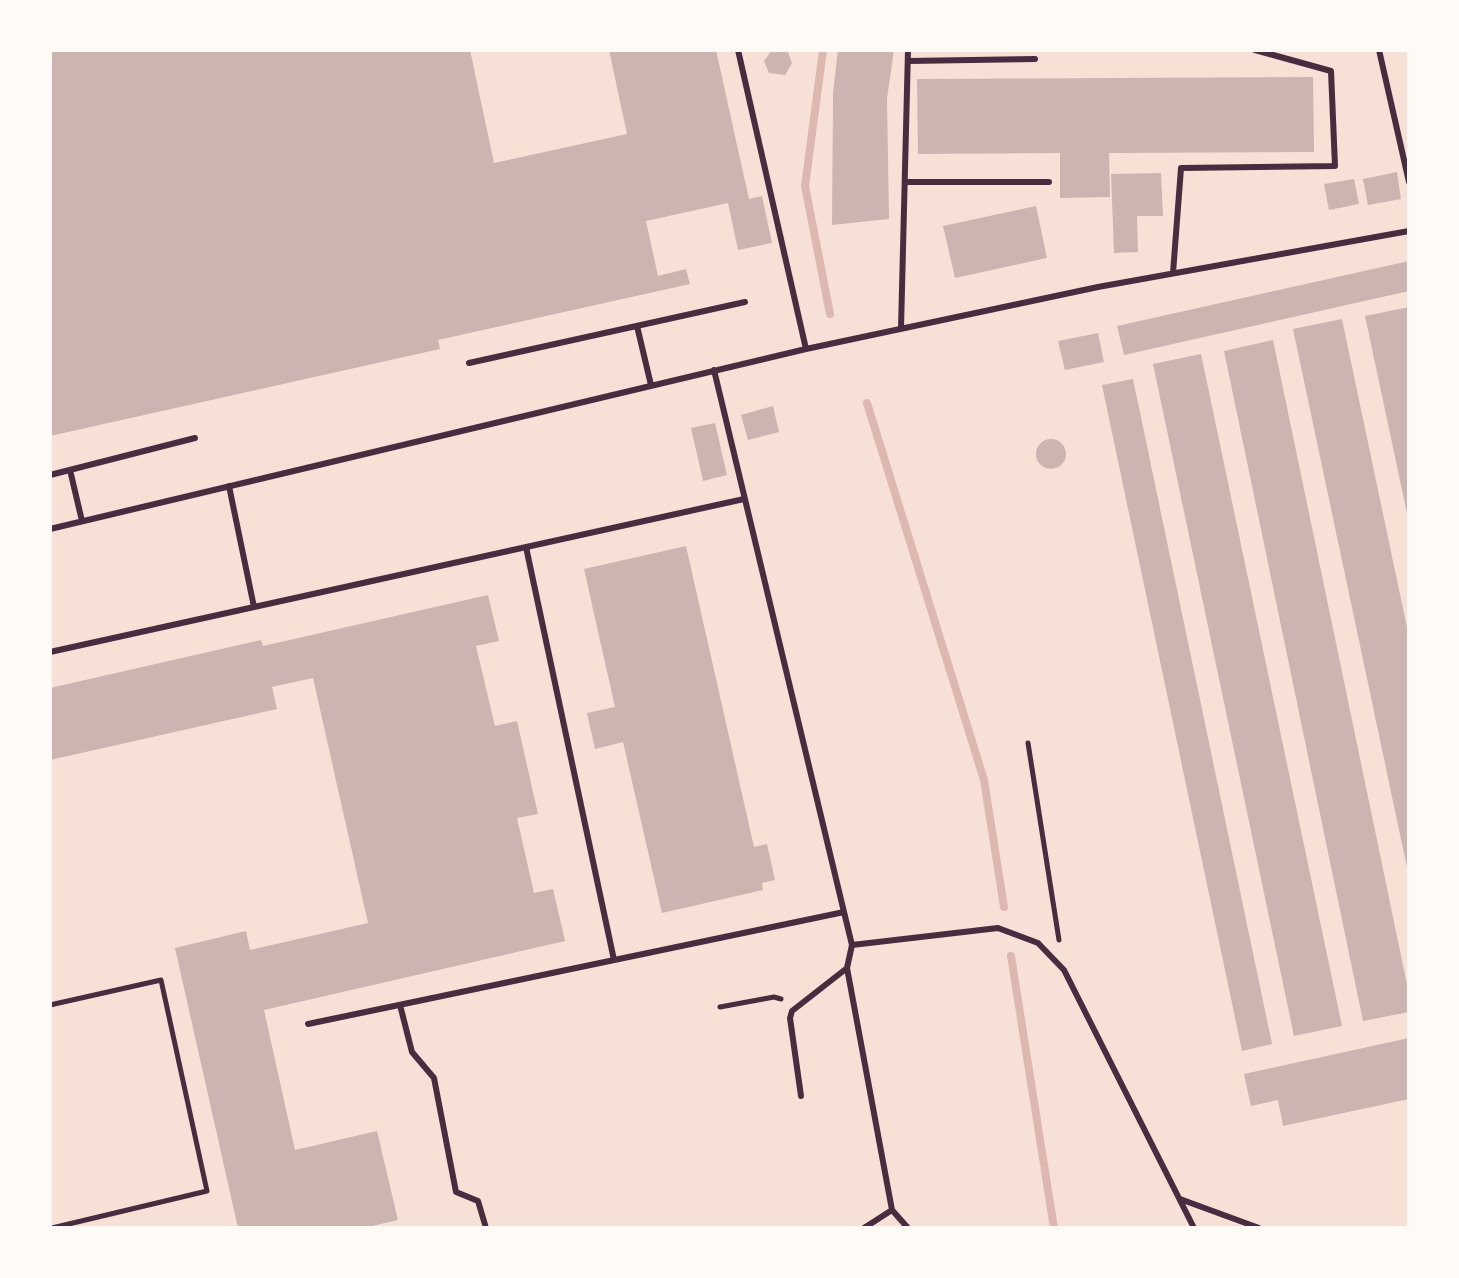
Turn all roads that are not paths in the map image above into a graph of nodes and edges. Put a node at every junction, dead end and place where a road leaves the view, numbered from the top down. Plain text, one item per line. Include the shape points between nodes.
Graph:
1 (738, 50) edge
2 (908, 50) edge
3 (1255, 50) edge
4 (1379, 50) edge
5 (1035, 59) dead end
6 (908, 61) junction
7 (905, 182) junction
8 (1049, 182) dead end
9 (1409, 182) edge
10 (1409, 231) edge
11 (1173, 273) junction
12 (745, 302) dead end
13 (637, 326) junction
14 (901, 328) junction
15 (806, 349) junction
16 (469, 363) dead end
17 (714, 370) junction
18 (651, 385) junction
19 (195, 438) dead end
20 (70, 470) junction
21 (50, 475) edge
22 (229, 486) junction
23 (744, 499) junction
24 (82, 521) junction
25 (50, 529) edge
26 (526, 547) junction
27 (254, 607) junction
28 (50, 652) edge
29 (844, 912) junction
30 (852, 945) junction
31 (614, 960) junction
32 (847, 968) junction
33 (400, 1005) junction
34 (308, 1024) dead end
35 (801, 1096) dead end
36 (1179, 1198) junction
37 (892, 1210) junction
38 (486, 1228) edge
39 (864, 1228) edge
40 (908, 1228) edge
41 (1194, 1228) edge
42 (1259, 1228) edge

1 - 15 lane
2 - 6 lane
3 - 11 lane via 1331,71 1335,166 1181,168
4 - 9 lane
5 - 6 lane
6 - 7 lane
7 - 8 lane
7 - 14 lane
10 - 11 lane
11 - 14 lane
12 - 13 lane
13 - 16 lane
13 - 18 lane
14 - 15 lane
15 - 17 lane
17 - 18 lane
17 - 23 lane
18 - 22 lane
19 - 20 lane
20 - 21 lane
20 - 24 lane
22 - 24 lane
22 - 27 lane
23 - 26 lane
23 - 29 lane
24 - 25 lane
26 - 27 lane
26 - 31 lane
27 - 28 lane
29 - 30 lane
29 - 31 lane
30 - 32 lane
30 - 36 lane via 998,928 1038,943 1064,970
31 - 33 lane
32 - 35 lane via 797,1004 790,1018
32 - 37 lane
33 - 34 lane
33 - 38 lane via 412,1052 434,1078 456,1192 478,1201
36 - 41 lane
36 - 42 lane
37 - 39 lane
37 - 40 lane

